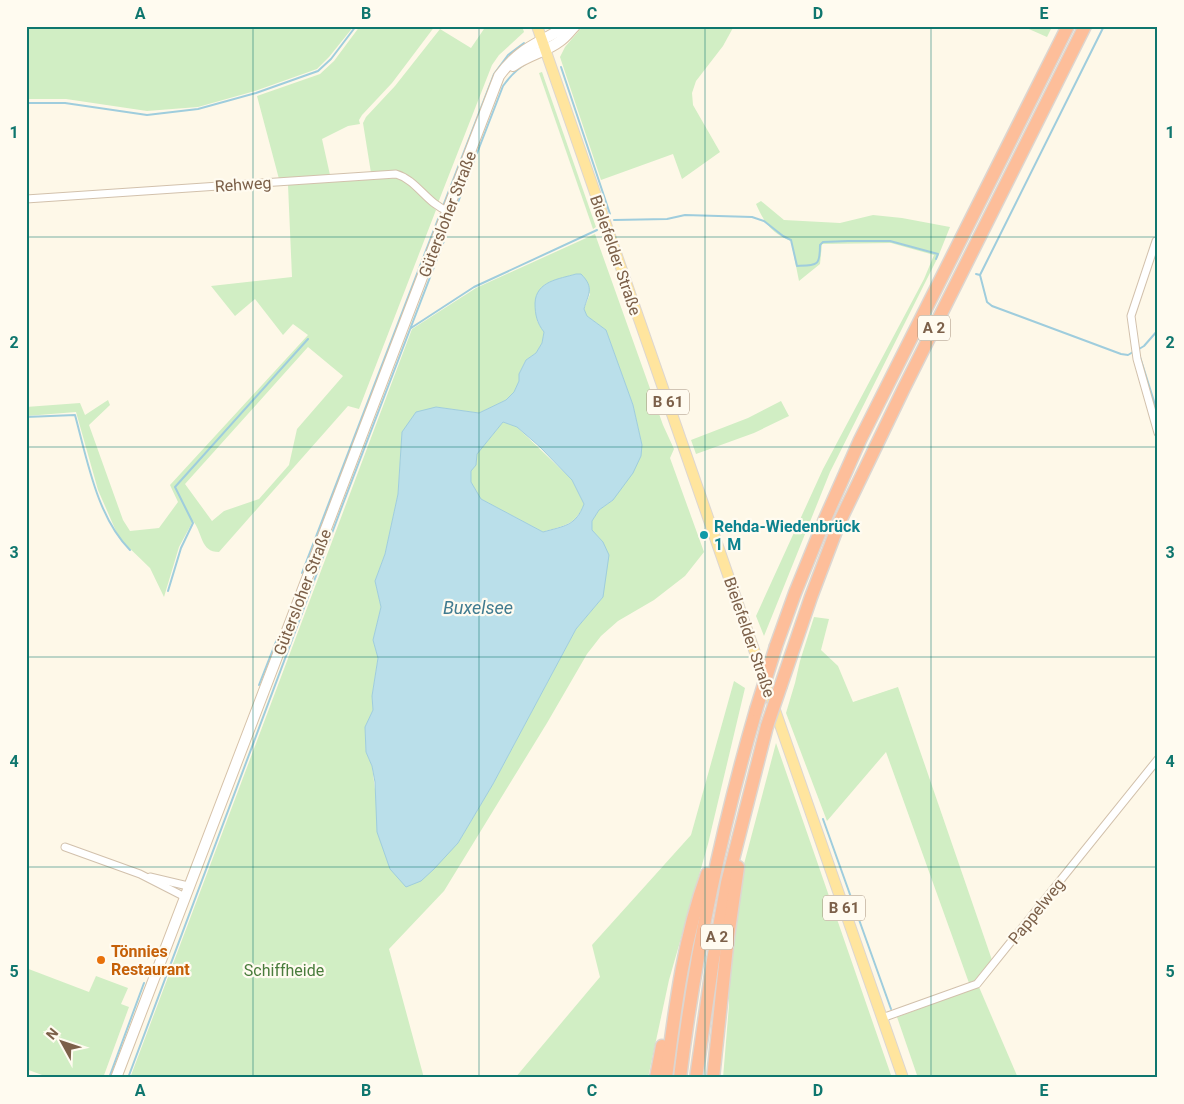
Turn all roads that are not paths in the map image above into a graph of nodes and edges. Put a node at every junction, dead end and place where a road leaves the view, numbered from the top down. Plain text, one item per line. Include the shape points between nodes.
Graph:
1 (537, 26) edge
2 (566, 26) edge
3 (574, 26) edge
4 (1068, 26) edge
5 (1085, 26) edge
6 (542, 39) junction
7 (546, 50) junction
8 (488, 106) junction
9 (26, 199) edge
10 (448, 211) junction
11 (1156, 241) dead end
12 (1158, 434) edge
13 (1158, 759) edge
14 (748, 798) junction
15 (725, 824) junction
16 (65, 846) dead end
17 (140, 874) junction
18 (188, 886) junction
19 (185, 897) junction
20 (678, 986) junction
21 (882, 1018) junction
22 (116, 1078) edge
23 (656, 1078) edge
24 (666, 1078) edge
25 (680, 1078) edge
26 (696, 1078) edge
27 (713, 1078) edge
28 (903, 1078) edge

1 - 6 main road, Bielefelder Straße / B 61
2 - 6 main road, Gütersloher Straße
3 - 7 main road, Gütersloher Straße via 562,40
4 - 15 highway, A 2, bridge via 860,440 825,519 776,646
5 - 14 highway, A 2, bridge via 843,516 811,597 767,726
6 - 7 main road, Bielefelder Straße / B 61
6 - 8 main road, Gütersloher Straße via 509,62 499,76
7 - 8 main road, Gütersloher Straße via 513,66 502,78
7 - 21 main road, Bielefelder Straße / B 61
8 - 10 main road, Gütersloher Straße
9 - 10 street, Rehweg via 396,174 407,179 439,208
10 - 18 main road, Gütersloher Straße
11 - 12 street via 1131,316 1137,359
13 - 21 street, Pappelweg via 977,984
14 - 26 highway, A 2 via 727,883
14 - 27 highway via 728,937
15 - 20 highway via 688,937
15 - 25 highway, A 2 via 697,956
16 - 17 street
17 - 18 street
17 - 19 street
18 - 19 main road, Gütersloher Straße
19 - 22 main road, Gütersloher Straße
20 - 23 highway via 669,1012
20 - 24 highway
21 - 28 main road, Bielefelder Straße / B 61

